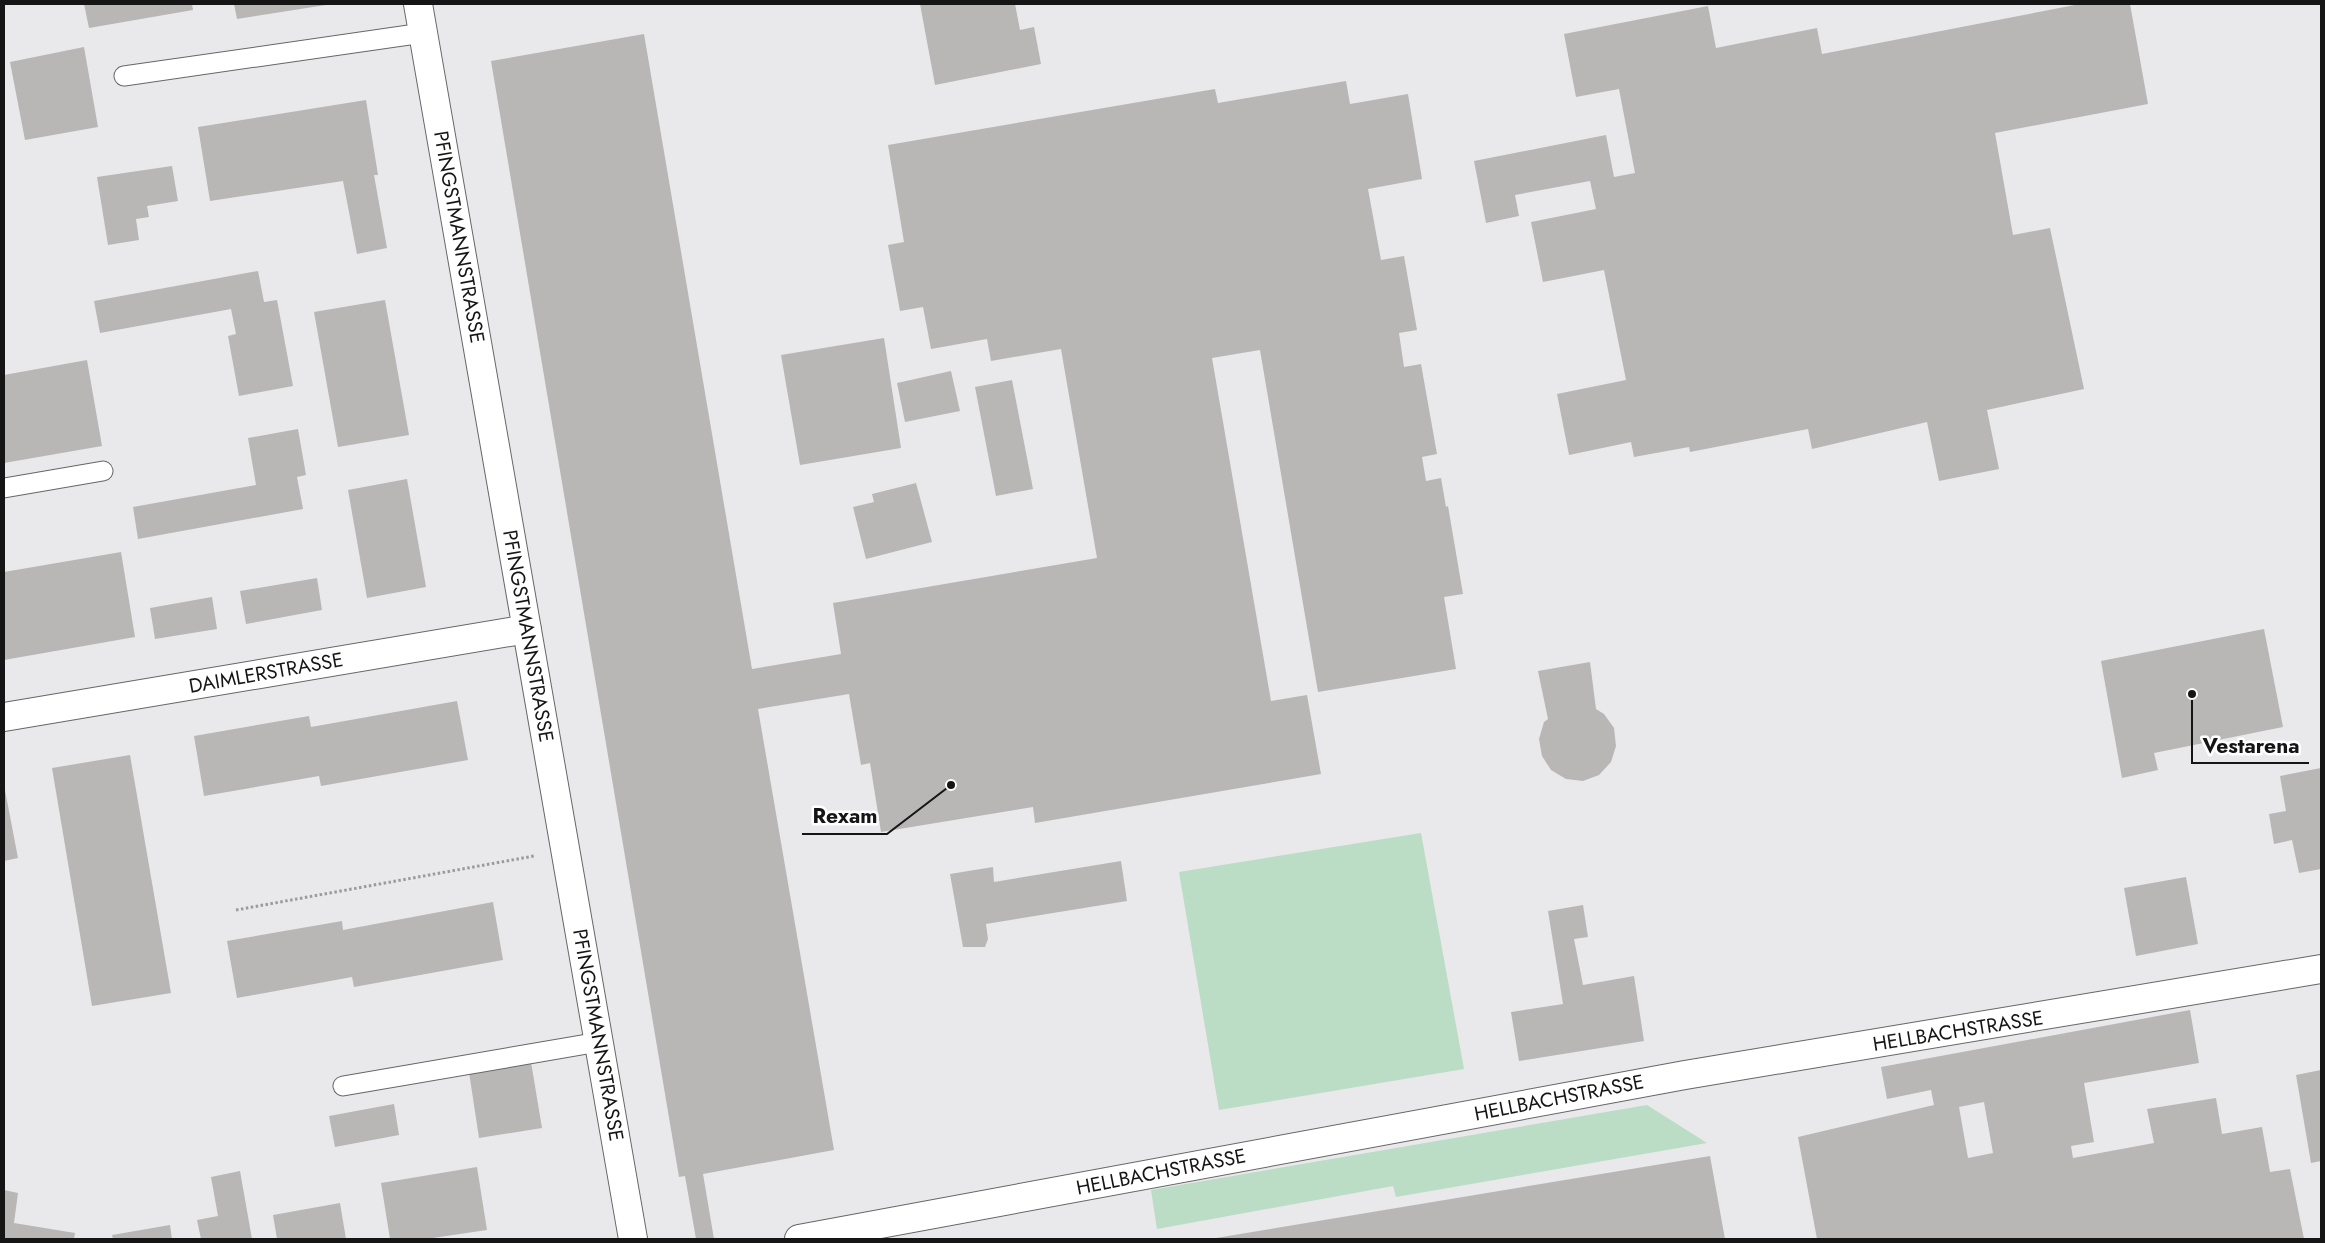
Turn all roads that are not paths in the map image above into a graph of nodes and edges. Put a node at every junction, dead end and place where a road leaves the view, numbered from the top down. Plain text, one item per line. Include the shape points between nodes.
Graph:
1 (418, 4) edge
2 (423, 33) junction
3 (124, 76) dead end
4 (103, 471) dead end
5 (4, 488) edge
6 (527, 629) junction
7 (4, 717) edge
8 (2321, 970) edge
9 (599, 1042) junction
10 (343, 1086) dead end
11 (633, 1239) edge
12 (799, 1239) edge

1 - 2 street, PFINGSTMANNSTRASSE
2 - 3 lane
2 - 6 street, PFINGSTMANNSTRASSE
4 - 5 lane
6 - 7 street, DAIMLERSTRASSE
6 - 9 street, PFINGSTMANNSTRASSE
8 - 12 street, HELLBACHSTRASSE via 1685,1075
9 - 10 lane
9 - 11 street, PFINGSTMANNSTRASSE

